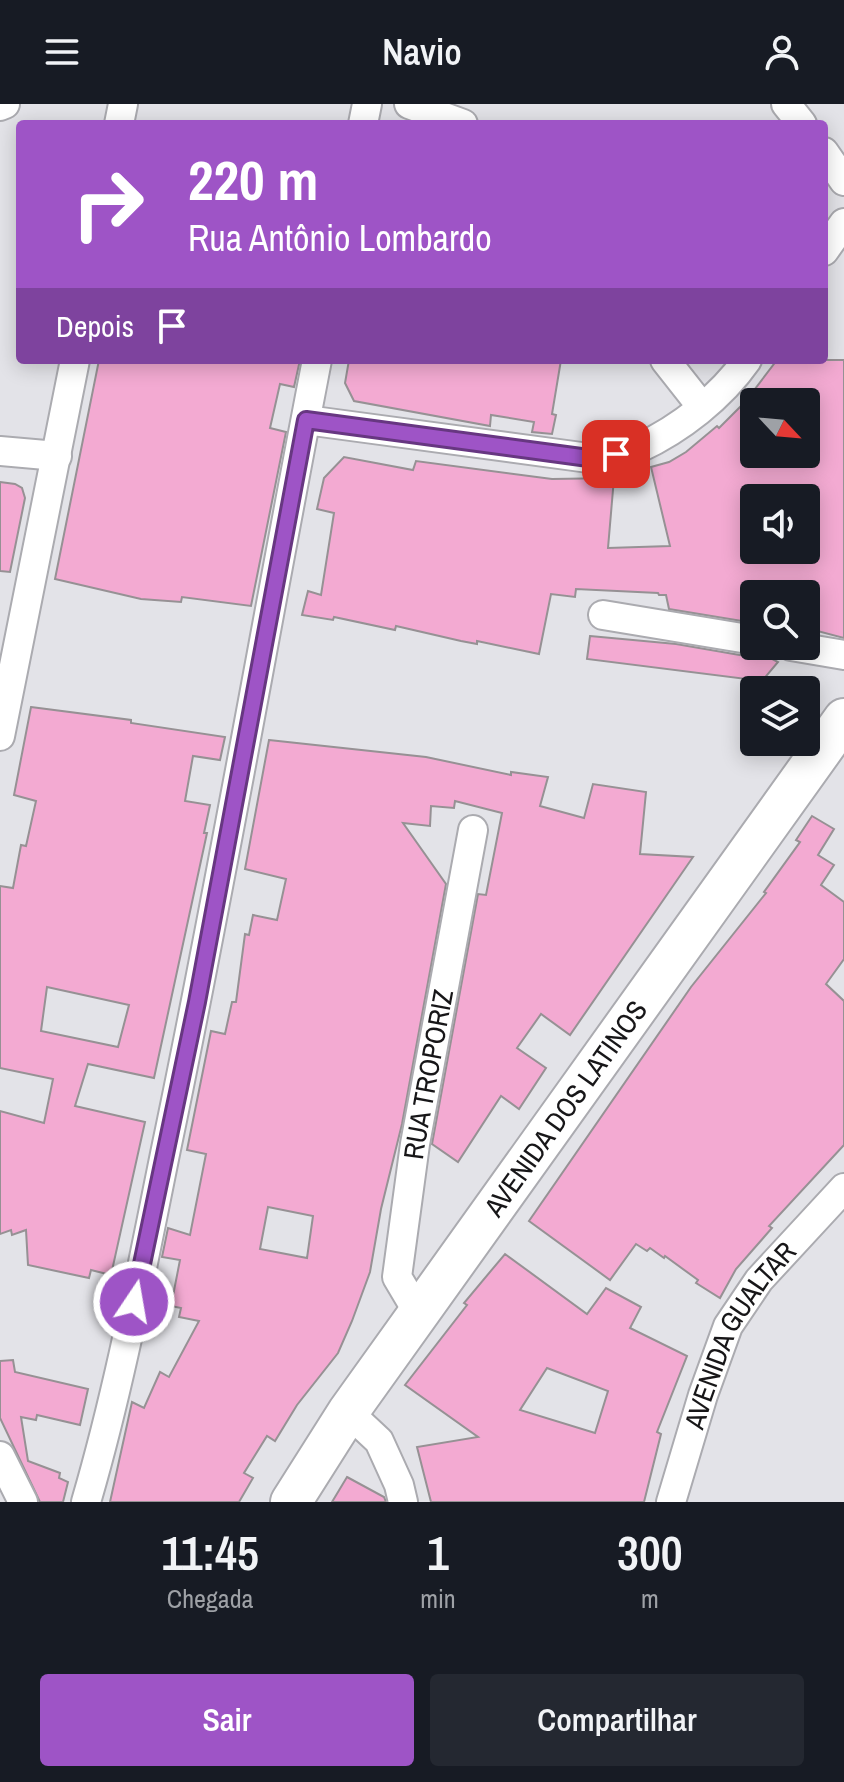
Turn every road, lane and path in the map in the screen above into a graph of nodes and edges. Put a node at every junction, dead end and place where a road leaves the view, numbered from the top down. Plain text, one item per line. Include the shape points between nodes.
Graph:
1 (409, 104) edge
2 (786, 104) edge
3 (452, 120) edge
4 (799, 120) edge
5 (828, 158) edge
6 (844, 181) edge
7 (844, 223) edge
8 (828, 245) edge
9 (74, 364) edge
10 (316, 364) edge
11 (668, 364) edge
12 (744, 364) edge
13 (702, 407) junction
14 (306, 420) junction
15 (0, 451) edge
16 (57, 456) junction
17 (603, 615) dead end
18 (740, 638) edge
19 (820, 651) edge
20 (844, 655) edge
21 (844, 719) edge
22 (0, 736) edge
23 (473, 830) dead end
24 (844, 1188) edge
25 (419, 1314) junction
26 (348, 1412) junction
27 (0, 1456) edge
28 (23, 1502) edge
29 (86, 1502) edge
30 (291, 1502) edge
31 (403, 1502) edge
32 (671, 1502) edge

1 - 3 street
2 - 4 street
5 - 6 street
7 - 8 street
9 - 16 street
10 - 14 street
11 - 13 street
12 - 13 street
13 - 14 street via 637,449 596,459
14 - 29 street via 197,1002
15 - 16 street
16 - 22 street
17 - 18 street
19 - 20 street
21 - 25 main road, AVENIDA DOS LATINOS
23 - 25 street, RUA TROPORIZ via 415,1144 397,1277
24 - 32 street, AVENIDA GUALTAR via 759,1280 728,1326
25 - 26 main road, AVENIDA DOS LATINOS
26 - 30 main road, AVENIDA DOS LATINOS
26 - 31 street via 379,1441
27 - 28 street

